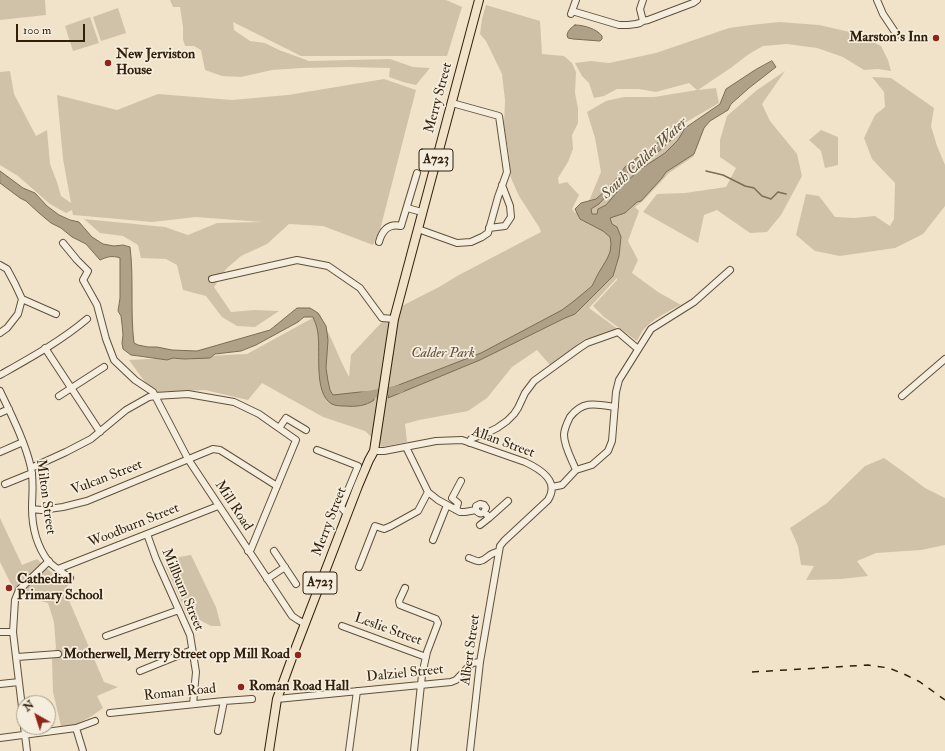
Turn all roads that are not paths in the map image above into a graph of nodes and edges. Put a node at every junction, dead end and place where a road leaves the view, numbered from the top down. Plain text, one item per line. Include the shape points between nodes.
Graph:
1 (479, 0) edge
2 (576, 0) edge
3 (643, 0) edge
4 (697, 0) edge
5 (877, 0) edge
6 (643, 21) junction
7 (898, 35) dead end
8 (452, 103) junction
9 (417, 173) dead end
10 (502, 185) junction
11 (407, 208) junction
12 (422, 212) junction
13 (489, 228) junction
14 (418, 229) junction
15 (379, 242) dead end
16 (63, 243) dead end
17 (0, 265) edge
18 (730, 270) dead end
19 (212, 279) dead end
20 (22, 299) junction
21 (56, 314) dead end
22 (87, 319) dead end
23 (394, 319) junction
24 (0, 333) edge
25 (45, 348) junction
26 (638, 349) junction
27 (945, 359) edge
28 (104, 367) dead end
29 (0, 375) edge
30 (71, 388) junction
31 (0, 391) edge
32 (154, 394) junction
33 (59, 396) dead end
34 (902, 396) dead end
35 (615, 407) junction
36 (9, 409) junction
37 (0, 413) edge
38 (279, 428) junction
39 (306, 430) dead end
40 (100, 432) junction
41 (23, 442) junction
42 (470, 443) junction
43 (406, 447) junction
44 (317, 450) dead end
45 (374, 451) junction
46 (0, 452) edge
47 (188, 459) junction
48 (31, 470) junction
49 (576, 470) junction
50 (461, 481) dead end
51 (5, 484) dead end
52 (277, 486) junction
53 (552, 487) junction
54 (428, 492) junction
55 (508, 501) dead end
56 (447, 505) junction
57 (218, 506) junction
58 (32, 509) junction
59 (456, 510) junction
60 (347, 514) junction
61 (489, 518) junction
62 (480, 525) dead end
63 (147, 534) junction
64 (433, 540) dead end
65 (248, 551) junction
66 (274, 551) dead end
67 (499, 552) junction
68 (469, 558) dead end
69 (49, 561) junction
70 (285, 567) junction
71 (360, 567) dead end
72 (58, 569) junction
73 (70, 578) dead end
74 (267, 579) junction
75 (296, 584) dead end
76 (404, 588) dead end
77 (179, 610) junction
78 (305, 624) junction
79 (342, 626) dead end
80 (0, 632) edge
81 (13, 632) junction
82 (106, 636) dead end
83 (192, 650) junction
84 (58, 654) dead end
85 (17, 656) junction
86 (426, 657) junction
87 (480, 662) junction
88 (140, 671) dead end
89 (19, 682) junction
90 (0, 684) edge
91 (420, 686) junction
92 (356, 691) junction
93 (20, 695) edge
94 (252, 699) dead end
95 (277, 699) junction
96 (224, 701) junction
97 (193, 704) junction
98 (110, 713) dead end
99 (95, 721) dead end
100 (76, 728) junction
101 (56, 730) edge
102 (218, 731) dead end
103 (19, 735) edge
104 (25, 735) edge
105 (0, 738) edge
106 (27, 751) edge
107 (83, 751) edge
108 (269, 751) edge
109 (349, 751) edge
110 (414, 751) edge
111 (470, 751) edge

1 - 8 main road, Merry Street / A723
2 - 6 street via 572,13 619,25
3 - 6 street via 640,9
4 - 6 street
5 - 7 street via 883,14
8 - 10 street via 499,116 507,172
8 - 12 main road, Merry Street / A723
9 - 11 street
10 - 13 street
10 - 13 street via 510,206 511,217 505,226
11 - 12 street
11 - 15 street via 401,226 387,228
12 - 14 main road, Merry Street / A723
13 - 14 street via 488,233 482,237 471,242 457,243
14 - 23 main road, Merry Street / A723
16 - 32 street via 88,271 83,280 97,305 114,360
17 - 20 street via 7,269
18 - 26 street via 694,302 651,329
19 - 23 street via 297,260 328,266 360,288 382,318
20 - 21 street
20 - 24 street via 18,314
22 - 25 street
23 - 45 main road, Merry Street / A723
25 - 29 street
25 - 30 street
26 - 35 street via 619,380
26 - 42 street via 618,332 587,343 534,381 507,421 471,439
27 - 34 street
28 - 30 street
30 - 33 street
30 - 40 street
31 - 36 street, Milton Street
32 - 38 street via 188,394 234,402 259,414
32 - 40 street via 126,410
32 - 47 street, Mill Road
35 - 49 street via 612,441 608,451 592,466
35 - 49 street via 585,405 574,412 567,422 565,440
36 - 37 street
36 - 41 street, Milton Street
38 - 39 street via 286,418
38 - 52 street via 296,440
40 - 48 street
41 - 46 street
41 - 48 street, Milton Street
42 - 43 street, Allan Street via 462,440 436,441
42 - 53 street, Allan Street via 533,466 547,477
43 - 45 street, Allan Street
43 - 54 street
44 - 60 street via 358,466 341,507
45 - 60 main road, Merry Street / A723
47 - 52 street, Vulcan Street via 211,449 218,449
47 - 57 street, Mill Road
47 - 58 street, Vulcan Street via 87,501 62,507
48 - 51 street
48 - 58 street, Milton Street
49 - 53 street via 562,485
50 - 59 street via 452,498 458,503
52 - 65 street via 252,549
53 - 67 street via 548,500 504,541
54 - 56 street
54 - 71 street via 418,511 384,529 375,526
55 - 61 street
56 - 59 street
56 - 64 street
57 - 63 street, Woodburn Street
57 - 65 street, Mill Road
58 - 69 street, Milton Street via 34,531
59 - 61 street via 476,510 480,514 484,512
60 - 78 main road, Merry Street / A723
61 - 62 street
63 - 72 street, Woodburn Street
63 - 77 street, Millburn Street
65 - 74 street, Mill Road
66 - 70 street
67 - 68 street via 493,552 481,561
67 - 87 street, Albert Street
69 - 72 street, Milton Street
69 - 81 street via 19,590 15,600
70 - 74 street
70 - 75 street
72 - 73 street, Milton Street
74 - 78 street, Mill Road via 292,616
76 - 86 street via 400,605 438,621
77 - 82 street
77 - 83 street, Millburn Street via 190,635
78 - 95 main road, Merry Street / A723
79 - 86 street, Leslie Street
80 - 81 street
81 - 85 street
83 - 88 street
83 - 97 street, Millburn Street via 196,672
84 - 85 street
85 - 89 street
86 - 91 street
87 - 91 street, Dalziel Street via 472,663 456,680
87 - 111 street, Albert Street
89 - 90 street
89 - 93 street
91 - 92 street, Dalziel Street
91 - 110 street
92 - 95 street, Dalziel Street
92 - 109 street
94 - 96 street, Roman Road
95 - 108 main road, Merry Street / A723
96 - 97 street, Roman Road
96 - 102 street
97 - 98 street, Roman Road
99 - 100 street
100 - 101 street
100 - 107 street
103 - 105 street
104 - 106 street

